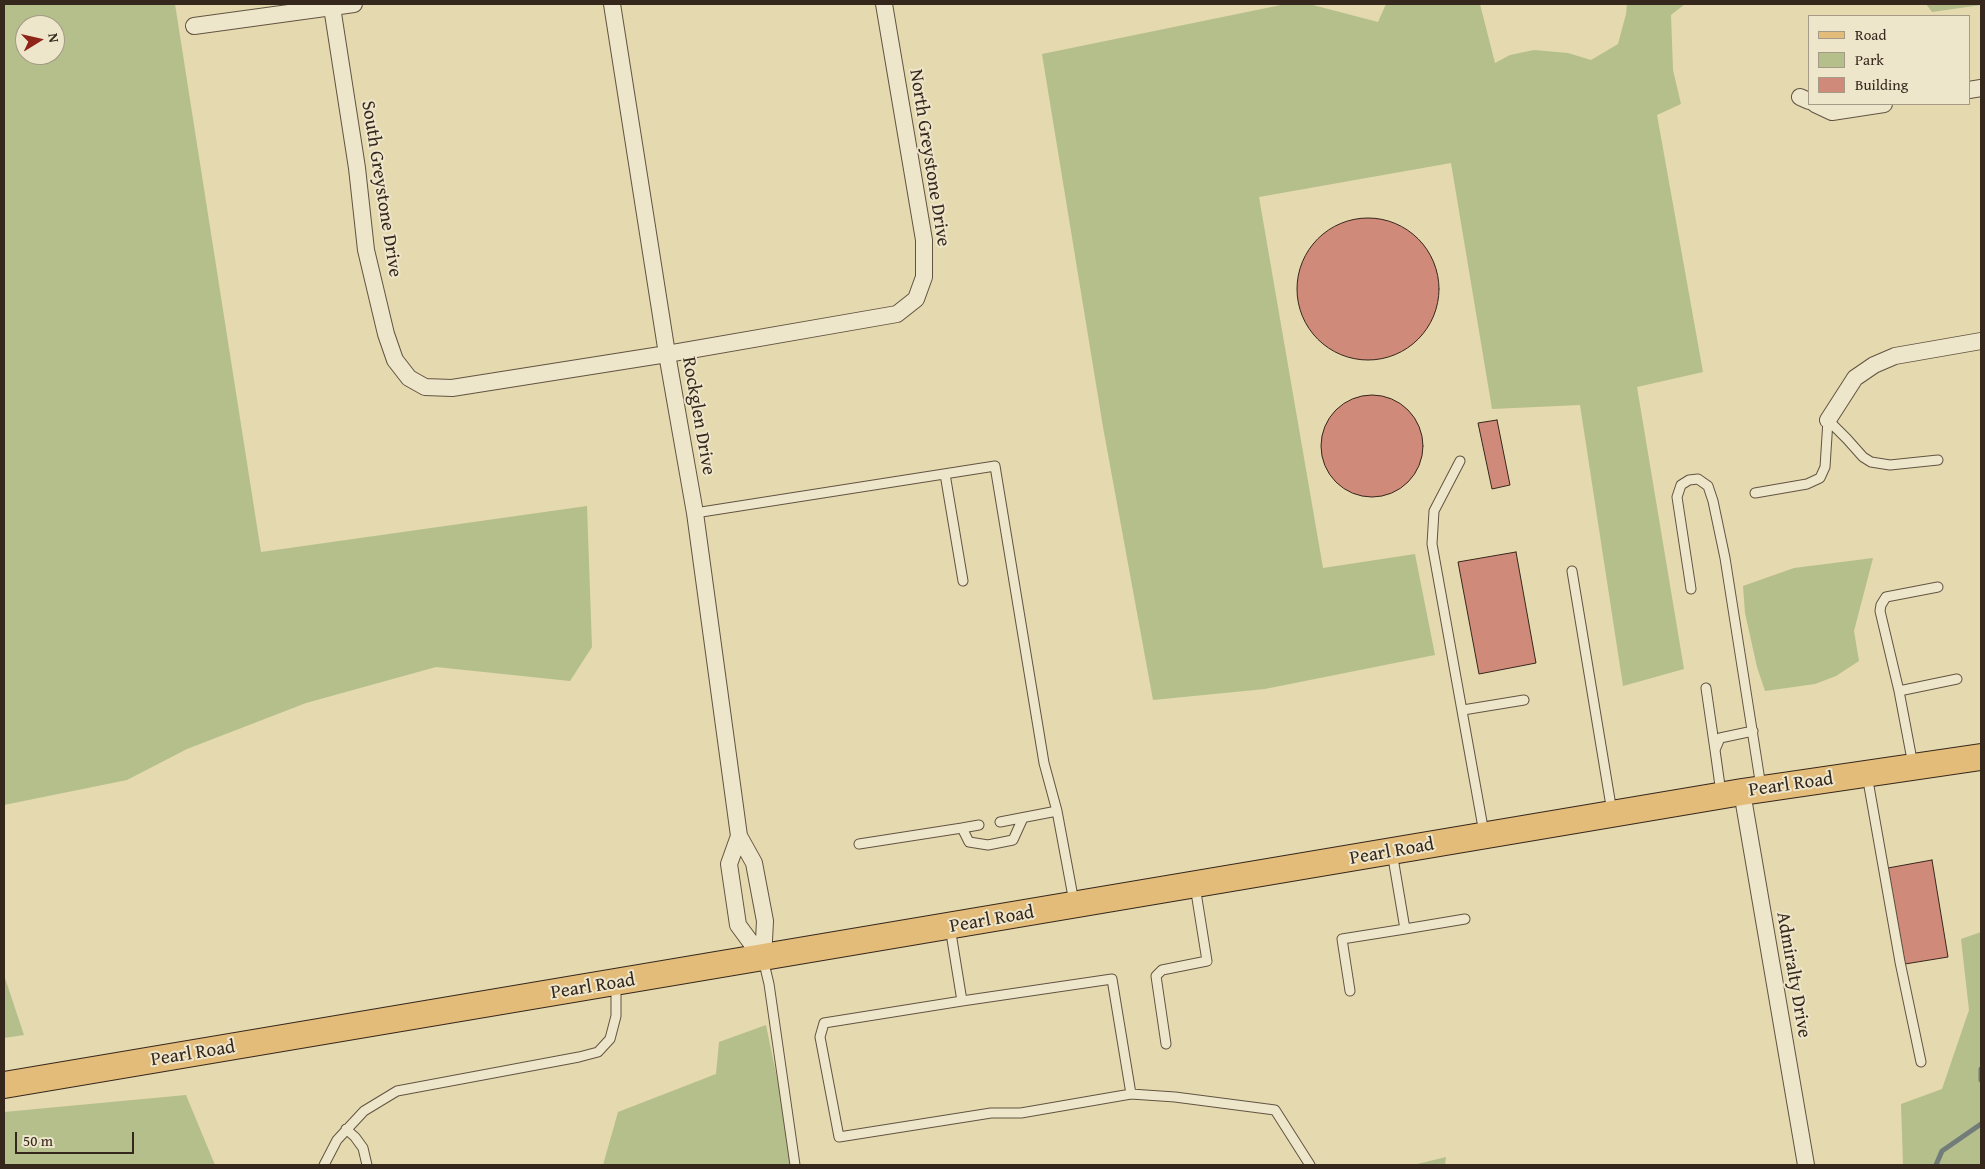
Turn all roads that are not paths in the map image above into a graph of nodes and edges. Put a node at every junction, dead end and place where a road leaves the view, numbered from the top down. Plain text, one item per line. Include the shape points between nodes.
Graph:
1 (354, 4) edge
2 (612, 4) edge
3 (884, 4) edge
4 (332, 7) junction
5 (194, 26) dead end
6 (1817, 105) edge
7 (1878, 105) edge
8 (1981, 341) edge
9 (667, 354) junction
10 (1828, 420) junction
11 (1938, 460) dead end
12 (1460, 462) dead end
13 (945, 474) junction
14 (1754, 493) dead end
15 (695, 513) junction
16 (1572, 571) dead end
17 (963, 581) dead end
18 (1938, 587) dead end
19 (1691, 589) dead end
20 (1957, 679) dead end
21 (1706, 688) dead end
22 (1899, 691) junction
23 (1524, 700) dead end
24 (1463, 710) junction
25 (1753, 731) junction
26 (1715, 750) junction
27 (1981, 757) edge
28 (1914, 768) junction
29 (1867, 774) junction
30 (1742, 792) junction
31 (1057, 811) junction
32 (1613, 814) junction
33 (1023, 818) junction
34 (1000, 822) dead end
35 (979, 825) dead end
36 (962, 828) junction
37 (739, 836) junction
38 (1485, 836) junction
39 (859, 844) dead end
40 (1392, 852) junction
41 (1195, 885) junction
42 (1074, 906) junction
43 (1465, 918) dead end
44 (950, 927) junction
45 (1405, 929) junction
46 (763, 959) junction
47 (616, 983) junction
48 (1350, 991) dead end
49 (962, 1001) junction
50 (1166, 1044) dead end
51 (1922, 1062) dead end
52 (4, 1085) edge
53 (1131, 1094) junction
54 (346, 1129) junction
55 (324, 1165) edge
56 (367, 1165) edge
57 (795, 1165) edge
58 (1310, 1165) edge
59 (1806, 1165) edge

1 - 4 street
2 - 9 street, Rockglen Drive
3 - 9 street, North Greystone Drive via 924,240 924,277 916,299 897,314
4 - 5 street
4 - 9 street, South Greystone Drive via 366,250 386,334 396,360 409,378 425,387 452,388
6 - 7 street via 1832,112
8 - 10 street via 1895,356 1874,365 1855,378
9 - 15 street, Rockglen Drive
10 - 11 lane via 1871,462 1890,465
10 - 14 lane via 1825,467 1820,478 1807,484
12 - 24 lane via 1434,511 1432,544
13 - 15 lane
13 - 17 lane
13 - 31 lane via 995,466 1044,763
15 - 37 street, Rockglen Drive
16 - 32 lane
18 - 22 lane via 1886,597 1881,605
19 - 25 lane via 1678,497 1681,485 1698,479 1708,486 1714,501
20 - 22 lane
21 - 26 lane
22 - 28 lane
23 - 24 lane
24 - 38 lane
25 - 26 lane via 1720,738
25 - 30 lane
26 - 30 lane
27 - 28 main road, Pearl Road
28 - 29 main road, Pearl Road
29 - 30 main road, Pearl Road
29 - 51 lane via 1900,962
30 - 32 main road, Pearl Road
30 - 59 street, Admiralty Drive
31 - 33 lane
31 - 42 lane
32 - 38 main road, Pearl Road
33 - 34 lane
33 - 36 lane via 1013,840 988,845 969,842
35 - 36 lane
36 - 39 lane
37 - 46 street, Rockglen Drive via 754,863 765,921
37 - 46 street, Rockglen Drive via 730,864 738,925
38 - 40 main road, Pearl Road
40 - 41 main road, Pearl Road
40 - 45 lane
41 - 42 main road, Pearl Road
41 - 50 lane via 1208,961 1162,970 1156,976
42 - 44 main road, Pearl Road
43 - 45 lane
44 - 46 main road, Pearl Road
44 - 49 lane
45 - 48 lane via 1342,939
46 - 47 main road, Pearl Road
46 - 57 lane
47 - 52 main road, Pearl Road
47 - 54 lane via 616,1016 610,1039 598,1052 397,1091 364,1111
49 - 53 lane via 1112,979
49 - 53 lane via 824,1023 820,1037 839,1137 991,1113 1021,1113
53 - 58 lane via 1275,1110
54 - 55 lane
54 - 56 lane via 363,1148

